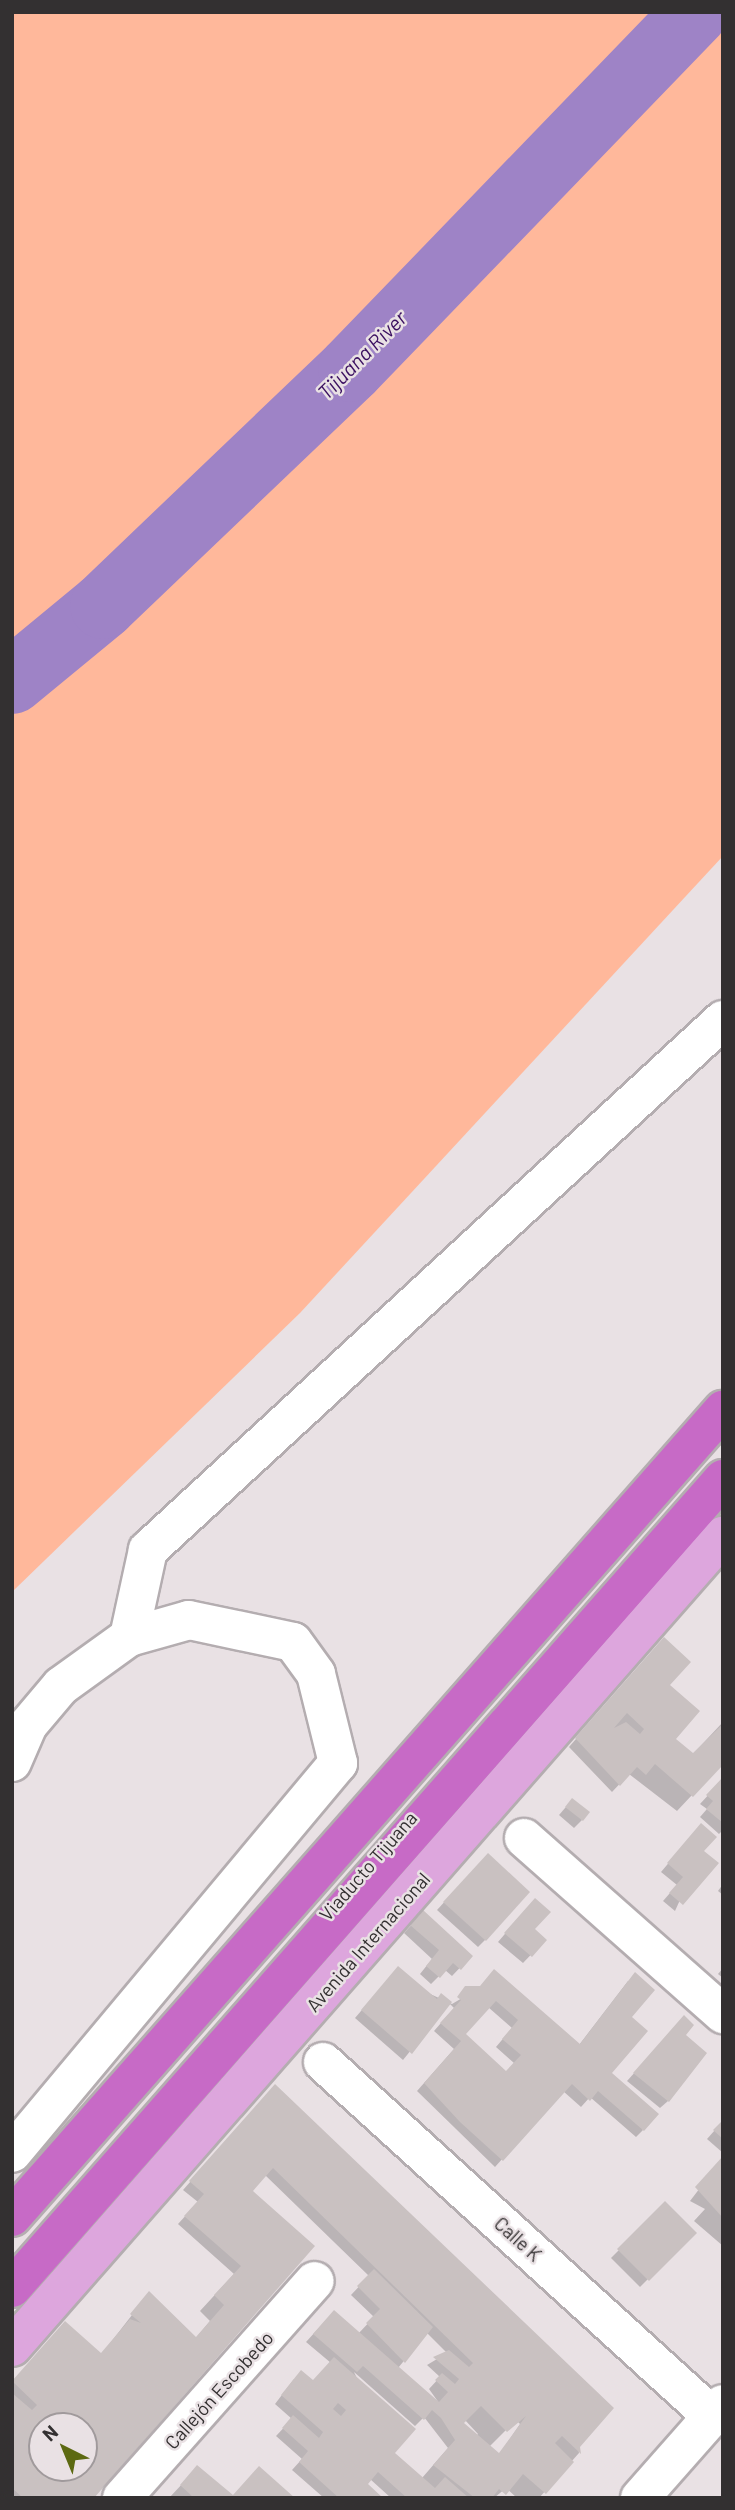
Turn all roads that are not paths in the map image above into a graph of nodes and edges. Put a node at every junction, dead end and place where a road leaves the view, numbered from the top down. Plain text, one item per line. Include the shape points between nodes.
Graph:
1 (723, 1020) edge
2 (723, 1410) edge
3 (723, 1441) edge
4 (723, 1463) edge
5 (723, 1479) edge
6 (717, 1554) edge
7 (129, 1637) junction
8 (12, 1762) edge
9 (524, 1838) dead end
10 (723, 2014) edge
11 (323, 2062) dead end
12 (12, 2153) edge
13 (12, 2217) edge
14 (12, 2246) edge
15 (12, 2269) edge
16 (315, 2281) dead end
17 (12, 2288) edge
18 (12, 2347) edge
19 (717, 2410) edge
20 (122, 2498) edge
21 (640, 2498) edge

1 - 7 street via 148,1550
2 - 13 highway
3 - 14 highway, Viaducto Tijuana
4 - 15 highway, Viaducto Tijuana
5 - 17 highway, Avenida Internacional
6 - 18 main road, Avenida Internacional
7 - 8 street via 61,1686 28,1725
7 - 12 street via 189,1620 293,1642 316,1674 338,1763
9 - 10 street
11 - 19 street, Calle K
16 - 20 street, Callejón Escobedo
19 - 21 street

